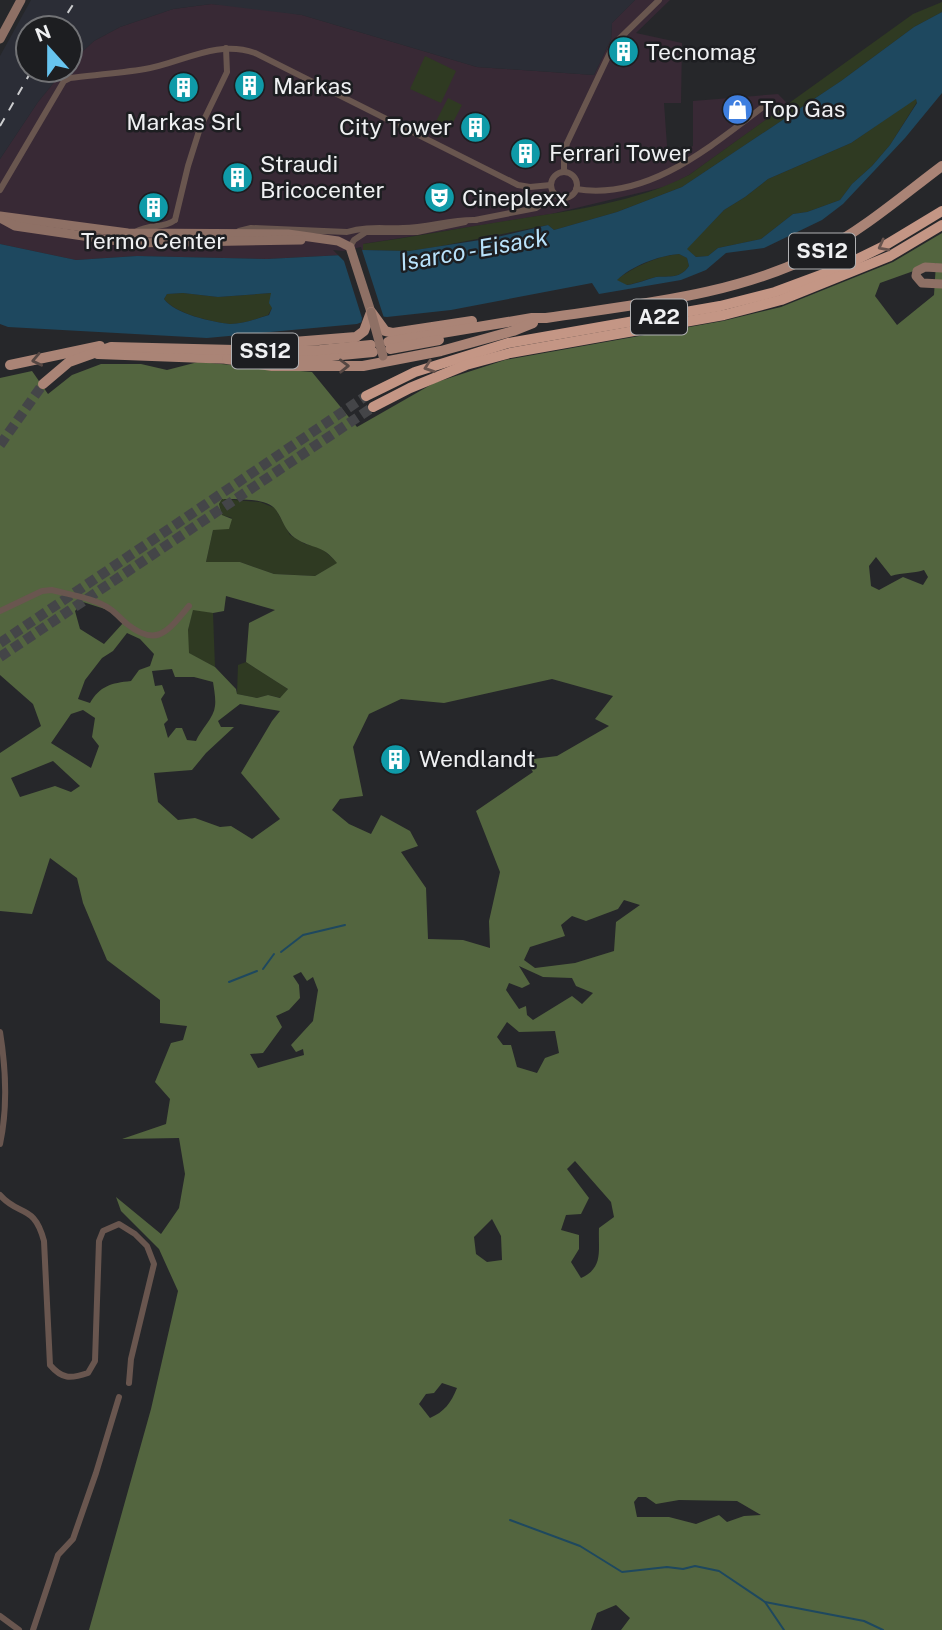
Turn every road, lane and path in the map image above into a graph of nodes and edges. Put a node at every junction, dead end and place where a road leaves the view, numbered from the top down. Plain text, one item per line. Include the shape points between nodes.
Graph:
1 (21, 0) edge
2 (659, 0) edge
3 (0, 39) edge
4 (226, 48) junction
5 (764, 107) dead end
6 (942, 166) edge
7 (564, 172) junction
8 (551, 185) junction
9 (576, 189) junction
10 (0, 190) edge
11 (555, 194) junction
12 (942, 211) edge
13 (0, 217) edge
14 (175, 220) junction
15 (476, 220) junction
16 (942, 225) edge
17 (133, 233) junction
18 (221, 233) junction
19 (234, 233) junction
20 (320, 240) junction
21 (350, 247) junction
22 (942, 268) edge
23 (942, 284) edge
24 (371, 312) junction
25 (533, 321) junction
26 (111, 347) junction
27 (210, 348) junction
28 (382, 351) junction
29 (90, 354) junction
30 (5, 367) edge
31 (43, 384) tunnel mouth
32 (366, 396) tunnel mouth
33 (373, 407) tunnel mouth
34 (189, 607) dead end
35 (0, 611) edge
36 (0, 1032) edge
37 (0, 1144) edge
38 (0, 1195) edge
39 (129, 1383) dead end
40 (119, 1397) dead end
41 (0, 1616) edge
42 (19, 1630) edge
43 (33, 1630) edge

1 - 3 main road
2 - 7 street via 614,44 567,143
4 - 8 street via 255,53 517,185
4 - 10 street via 146,69 64,81
4 - 14 street via 227,72 200,128
5 - 9 street via 667,173 595,192
6 - 25 main road, SS12 via 851,234 787,266 704,292
7 - 8 street via 556,175
7 - 9 street via 574,178
8 - 11 street
9 - 11 street via 564,198
11 - 15 street via 536,208
12 -> 32 highway, A22 via 837,269 775,292 508,343 415,372
13 - 17 main road
13 - 20 main road via 15,226 131,243
14 - 17 street
14 - 18 street via 184,230
15 - 19 street via 347,232 251,228
15 - 21 street via 416,232 366,232
16 - 33 highway, A22 via 890,256 781,300 723,315 510,353 466,365
17 - 18 main road
18 - 19 main road
19 - 20 main road
20 - 21 main road
21 - 24 main road
22 - 23 main road via 925,267 916,276 922,283
24 - 25 main road via 385,331 402,332 510,316
24 - 27 main road via 364,331 352,338
24 - 28 main road, bridge
25 - 28 main road, SS12
25 - 28 main road via 441,351
26 - 27 main road, SS12
26 - 29 main road, SS12
26 -> 30 main road via 86,347
27 - 28 main road, SS12
29 -> 28 main road, SS12 via 227,359 272,366 363,366
29 - 31 main road, SS12 via 59,368
34 - 35 street via 166,632 150,637 109,608 52,590
36 - 37 street via 6,1082
38 - 39 street via 39,1224 44,1241 50,1365 58,1374 88,1373 95,1361 103,1231 119,1224 147,1246 154,1264
40 - 43 street via 73,1539 58,1555
41 - 42 street

